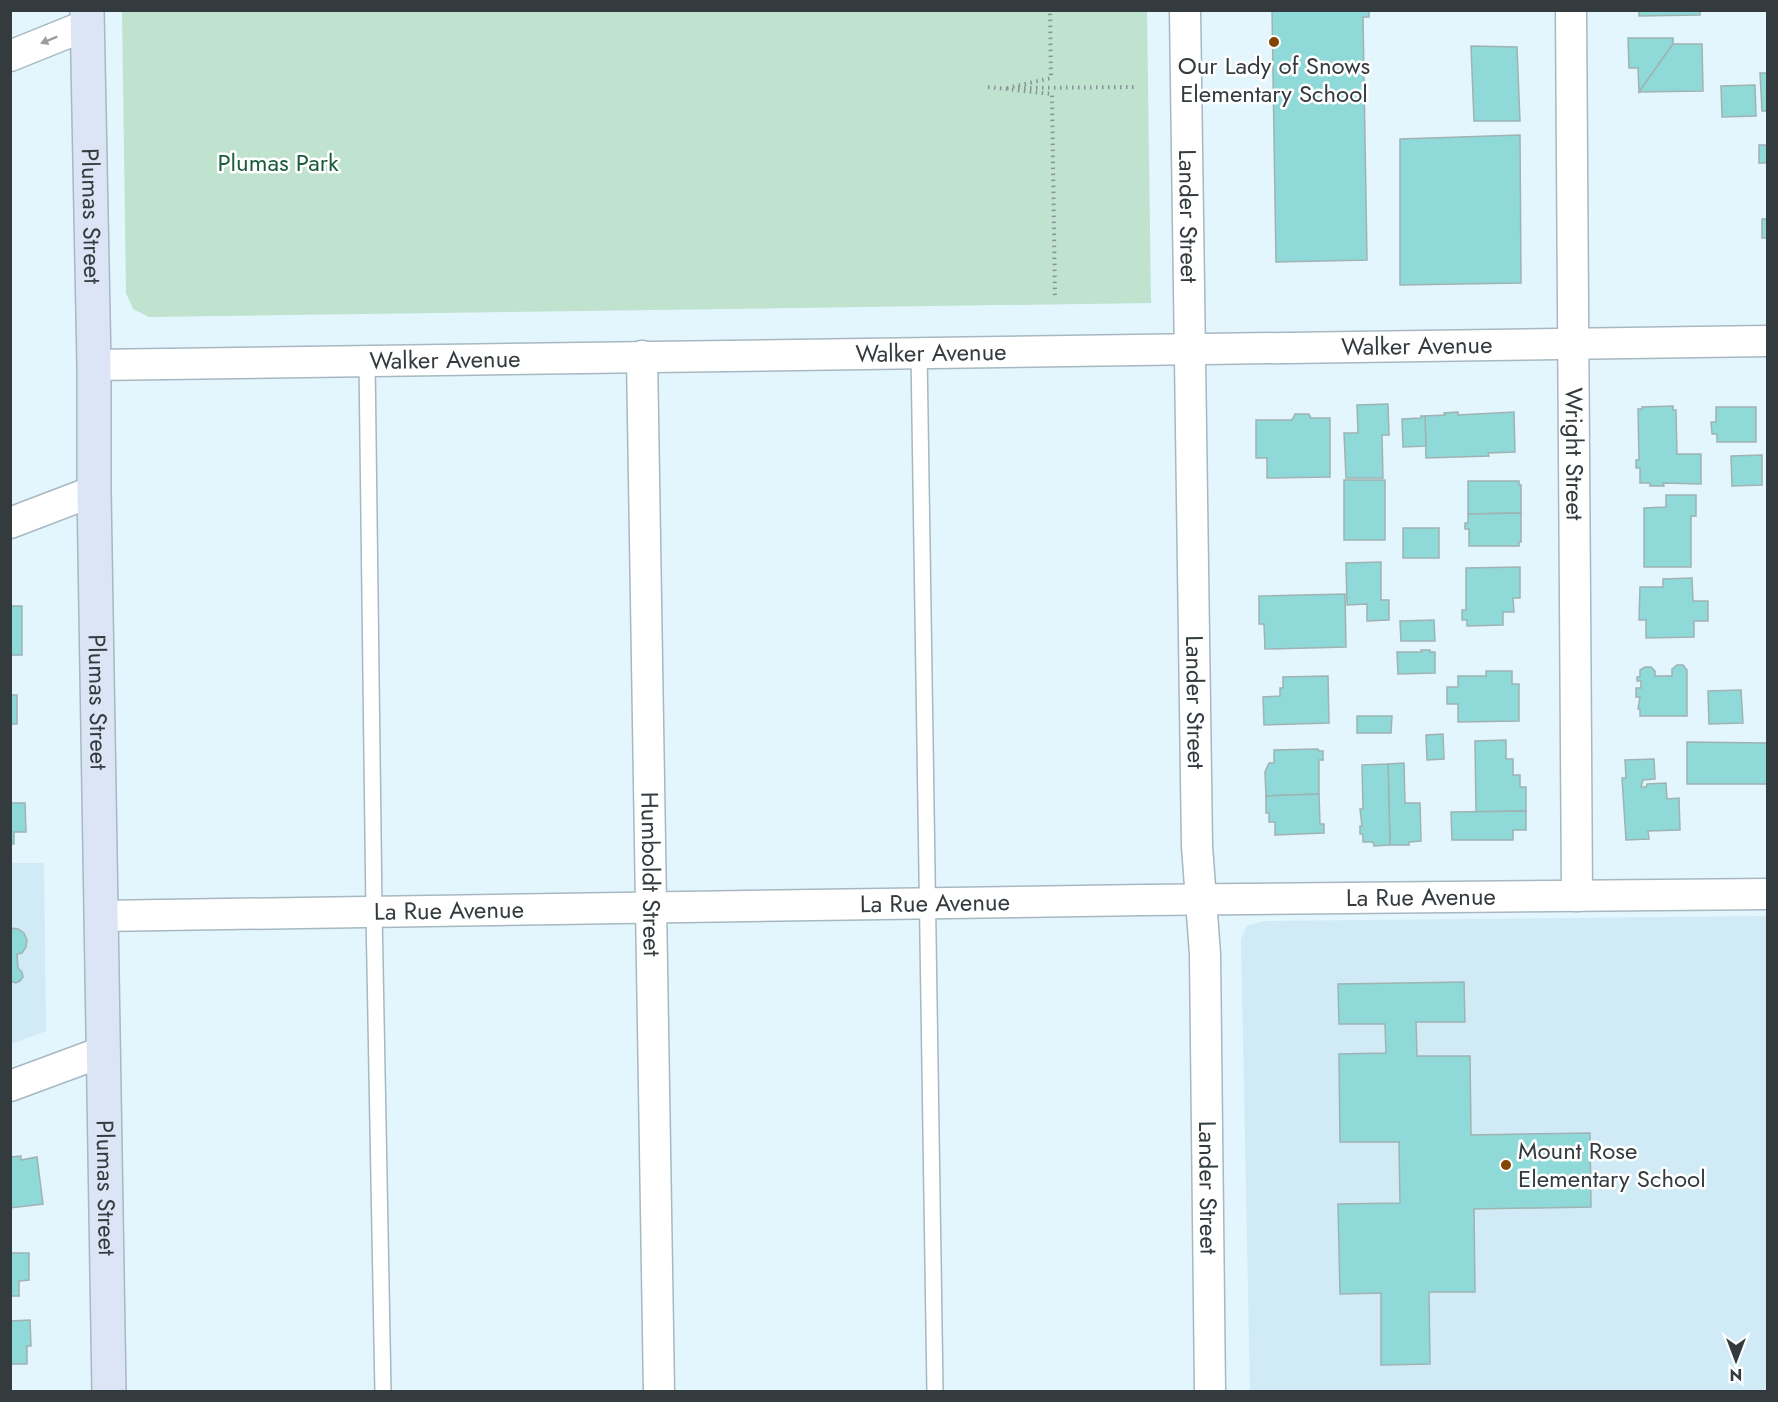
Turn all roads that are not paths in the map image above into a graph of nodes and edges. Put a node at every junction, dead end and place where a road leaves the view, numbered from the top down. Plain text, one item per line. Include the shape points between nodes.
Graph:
1 (1185, 10) edge
2 (1571, 10) edge
3 (87, 18) edge
4 (10, 56) edge
5 (1767, 341) edge
6 (1574, 344) junction
7 (1190, 348) junction
8 (919, 352) junction
9 (642, 356) junction
10 (367, 360) junction
11 (94, 365) junction
12 (94, 491) junction
13 (10, 522) edge
14 (1767, 894) edge
15 (1577, 896) junction
16 (1201, 900) junction
17 (927, 904) junction
18 (651, 908) junction
19 (374, 912) junction
20 (101, 916) junction
21 (102, 1052) junction
22 (10, 1086) edge
23 (109, 1392) edge
24 (383, 1392) edge
25 (659, 1392) edge
26 (935, 1392) edge
27 (1210, 1392) edge

1 - 7 street, Lander Street
2 - 6 street, Wright Street
3 -> 4 street
3 - 11 street, Plumas Street
5 - 6 street, Walker Avenue
6 - 7 street, Walker Avenue
6 - 15 street, Wright Street
7 - 8 street, Walker Avenue
7 - 16 street, Lander Street
8 - 9 street, Walker Avenue
8 - 17 lane
9 - 10 street, Walker Avenue
9 - 18 street, Humboldt Street
10 - 11 street, Walker Avenue
10 - 19 lane
11 - 12 street, Plumas Street
12 - 13 street
12 - 20 street, Plumas Street
14 - 15 street, La Rue Avenue
15 - 16 street, La Rue Avenue
16 - 17 street, La Rue Avenue
16 - 27 street, Lander Street via 1205,954
17 - 18 street, La Rue Avenue
17 - 26 lane
18 - 19 street, La Rue Avenue
18 - 25 street, Humboldt Street
19 - 20 street, La Rue Avenue
19 - 24 lane
20 - 21 street, Plumas Street
21 - 22 street
21 - 23 street, Plumas Street

